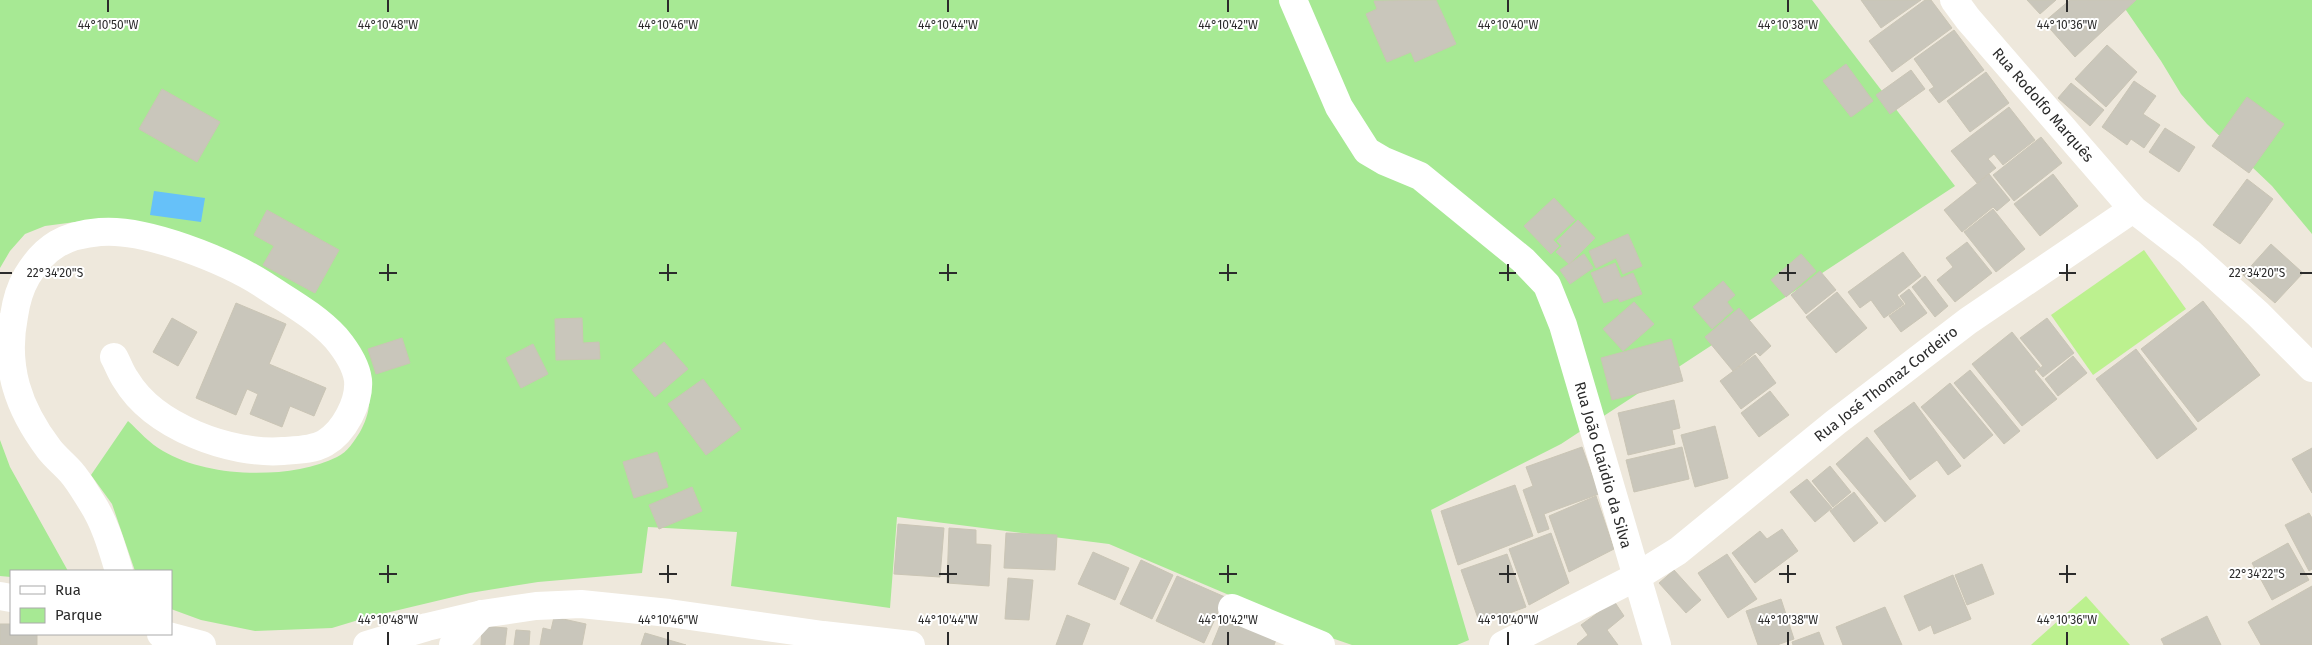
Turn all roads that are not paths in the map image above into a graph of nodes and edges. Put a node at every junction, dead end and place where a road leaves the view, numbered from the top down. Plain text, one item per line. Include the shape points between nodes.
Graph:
1 (1294, 0) edge
2 (1954, 0) edge
3 (2133, 209) junction
4 (114, 357) dead end
5 (2312, 368) edge
6 (119, 570) edge
7 (1636, 577) junction
8 (1232, 608) dead end
9 (482, 614) junction
10 (164, 635) edge
11 (202, 645) edge
12 (367, 645) edge
13 (453, 645) edge
14 (911, 645) edge
15 (1321, 645) edge
16 (1503, 645) edge
17 (1657, 645) edge

1 - 7 street, Rua João Claúdio da Silva via 1339,107 1366,150 1420,176 1523,260 1547,285 1563,325
2 - 3 street, Rua Rodolfo Marquês
3 - 5 street via 2189,252
3 - 7 street, Rua José Thomaz Cordeiro via 1968,321 1836,422 1678,551
4 - 6 street via 126,382 163,417 191,434 269,452 324,444 342,429 354,403 358,382 351,359 336,338 303,310 257,281 209,257 130,232 74,236 52,246 36,260 16,302 9,357 13,381 32,423 94,505 110,540
7 - 16 street, Rua José Thomaz Cordeiro
7 - 17 street, Rua João Claúdio da Silva
8 - 15 street
9 - 12 street
9 - 13 street
9 - 14 street via 536,606 581,604
10 - 11 street

